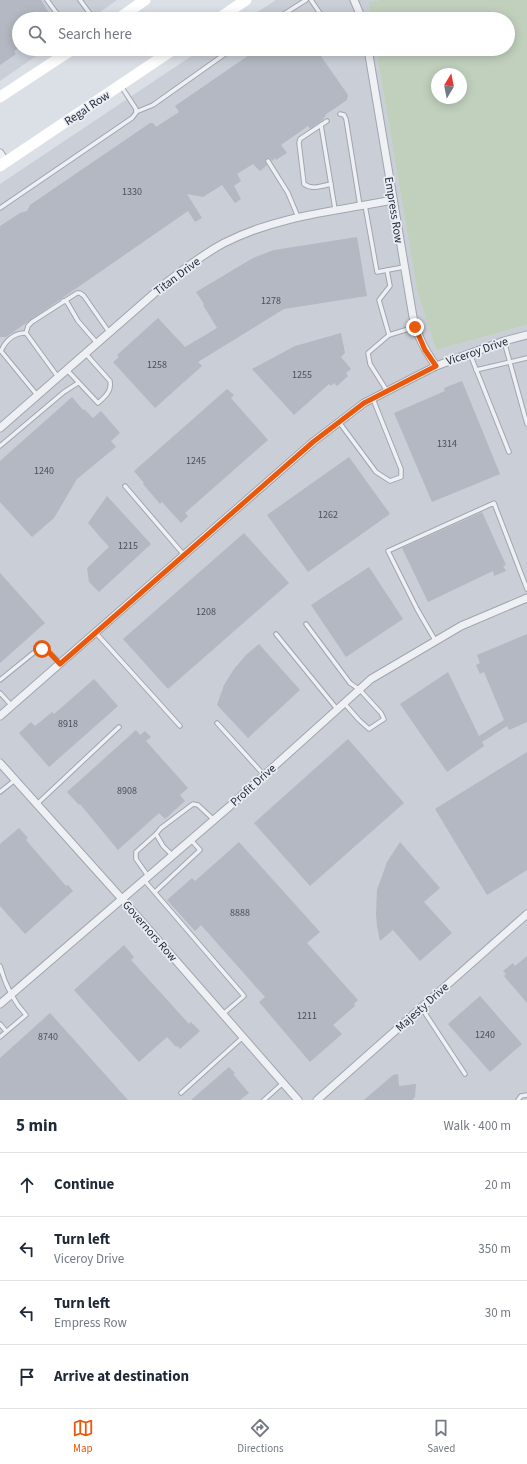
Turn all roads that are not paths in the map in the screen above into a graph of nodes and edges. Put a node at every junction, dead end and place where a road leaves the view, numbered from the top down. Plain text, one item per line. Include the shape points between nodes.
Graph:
1 (47, 0) edge
2 (80, 0) edge
3 (145, 0) edge
4 (246, 0) edge
5 (306, 0) edge
6 (311, 0) edge
7 (354, 0) edge
8 (55, 12) edge
9 (89, 12) edge
10 (128, 12) edge
11 (228, 12) edge
12 (287, 12) edge
13 (319, 12) edge
14 (359, 12) edge
15 (62, 56) edge
16 (164, 56) edge
17 (222, 56) edge
18 (369, 56) edge
19 (121, 85) junction
20 (1, 95) edge
21 (136, 112) junction
22 (340, 114) dead end
23 (328, 121) dead end
24 (321, 126) junction
25 (2, 161) edge
26 (268, 162) dead end
27 (331, 184) junction
28 (393, 200) junction
29 (362, 206) junction
30 (0, 208) edge
31 (335, 210) junction
32 (298, 217) junction
33 (404, 267) junction
34 (387, 270) junction
35 (63, 301) junction
36 (415, 327) junction
37 (109, 332) junction
38 (26, 333) junction
39 (389, 335) junction
40 (527, 335) edge
41 (504, 340) junction
42 (97, 343) junction
43 (0, 351) edge
44 (85, 353) junction
45 (469, 353) junction
46 (527, 358) edge
47 (510, 362) junction
48 (436, 366) junction
49 (66, 370) junction
50 (476, 370) junction
51 (58, 377) junction
52 (78, 383) junction
53 (388, 392) junction
54 (38, 395) junction
55 (373, 399) junction
56 (339, 422) junction
57 (527, 424) edge
58 (0, 428) edge
59 (0, 446) edge
60 (510, 452) dead end
61 (125, 486) dead end
62 (184, 555) junction
63 (527, 589) edge
64 (527, 598) edge
65 (306, 624) dead end
66 (96, 633) junction
67 (276, 634) dead end
68 (435, 640) junction
69 (60, 664) junction
70 (0, 680) edge
71 (360, 690) junction
72 (0, 693) edge
73 (344, 703) junction
74 (12, 706) junction
75 (338, 710) junction
76 (0, 716) edge
77 (217, 723) dead end
78 (180, 726) dead end
79 (119, 727) dead end
80 (0, 763) edge
81 (265, 776) junction
82 (15, 780) junction
83 (0, 792) edge
84 (37, 804) junction
85 (214, 820) junction
86 (156, 834) junction
87 (191, 840) junction
88 (173, 856) junction
89 (146, 878) junction
90 (155, 892) junction
91 (122, 899) junction
92 (527, 914) edge
93 (0, 966) edge
94 (1, 975) edge
95 (12, 994) junction
96 (0, 1004) edge
97 (421, 1007) junction
98 (223, 1014) junction
99 (0, 1024) edge
100 (6, 1031) junction
101 (0, 1037) edge
102 (243, 1037) junction
103 (466, 1074) dead end
104 (283, 1083) junction
105 (181, 1093) dead end
106 (527, 1096) edge
107 (264, 1100) edge
108 (298, 1100) edge
109 (317, 1100) edge
110 (518, 1100) edge

1 - 8 lane
2 - 9 lane
3 - 10 main road
4 - 11 main road
5 - 12 lane
6 - 13 lane
7 - 14 street
15 - 20 main road
16 - 19 main road, Regal Row
17 - 21 lane via 153,105
18 - 28 street, Empress Row
19 - 21 lane
19 - 25 main road, Regal Row
21 - 30 lane via 132,118
22 - 29 lane via 346,119
23 - 24 lane
24 - 27 lane
24 - 27 lane via 300,139 304,184 308,187
26 - 32 lane via 288,193
27 - 31 lane
28 - 29 street, Titan Drive
28 - 33 street, Empress Row
29 - 31 street, Titan Drive
29 - 34 lane via 377,272
31 - 32 street, Titan Drive
32 - 37 street, Titan Drive via 257,228 224,243 166,283
33 - 34 lane
33 - 36 street, Empress Row
34 - 39 lane via 390,286 379,300
35 - 37 lane via 80,293
35 - 38 lane via 32,322
35 - 42 lane via 67,302 78,321
36 - 39 lane
36 - 48 street, Empress Row via 425,350
37 - 42 street, Titan Drive
38 - 43 lane via 18,333 9,339
38 - 51 lane
39 - 53 lane via 368,353 370,364
40 - 41 street, Viceroy Drive
41 - 45 street, Viceroy Drive
41 - 47 lane
42 - 44 street, Titan Drive
43 - 54 lane
44 - 49 street, Titan Drive
44 - 52 lane via 110,381 111,386 107,395 98,403
45 - 48 street, Viceroy Drive
45 - 50 lane
46 - 47 lane
47 - 50 lane
47 - 57 lane
48 - 53 street, Viceroy Drive
49 - 51 street, Titan Drive
49 - 52 lane
50 - 60 lane
51 - 54 street, Titan Drive
52 - 59 lane
53 - 55 street, Viceroy Drive
54 - 58 street, Titan Drive
55 - 56 street, Viceroy Drive
55 - 56 lane via 401,469 401,477 390,481 376,472
56 - 62 street, Viceroy Drive
61 - 62 lane
62 - 66 street, Viceroy Drive
63 - 68 lane via 494,503 388,551
64 - 68 street, Profit Drive
65 - 71 lane via 350,683
66 - 69 street, Viceroy Drive
66 - 78 lane
67 - 75 lane
68 - 71 street, Profit Drive via 371,679
69 - 70 lane via 47,650 37,650
69 - 74 street, Viceroy Drive
71 - 73 street, Profit Drive
71 - 73 lane via 384,718 369,729
72 - 74 lane
73 - 75 street, Profit Drive
74 - 76 street, Viceroy Drive
75 - 81 street, Profit Drive
77 - 81 lane
79 - 84 lane
80 - 82 street, Governors Row
81 - 85 street, Profit Drive
82 - 83 lane
82 - 84 street, Governors Row
84 - 91 street, Governors Row
85 - 86 lane via 198,805 193,804
85 - 87 street, Profit Drive
86 - 88 lane
86 - 89 lane via 136,852 136,860
87 - 88 street, Profit Drive
87 - 90 lane via 200,850
88 - 89 street, Profit Drive
89 - 90 lane
89 - 91 street, Profit Drive
90 - 98 lane via 244,996
91 - 95 street, Profit Drive
91 - 98 street, Governors Row
92 - 97 street, Majesty Drive
93 - 94 lane
94 - 95 lane
95 - 96 street, Profit Drive
95 - 100 lane via 16,1004 26,1015
97 - 103 lane
97 - 109 street, Majesty Drive
98 - 102 street, Governors Row
99 - 100 lane
100 - 101 lane
102 - 104 street, Governors Row
102 - 105 lane
104 - 107 lane
104 - 108 street, Governors Row
106 - 110 lane via 522,1096

